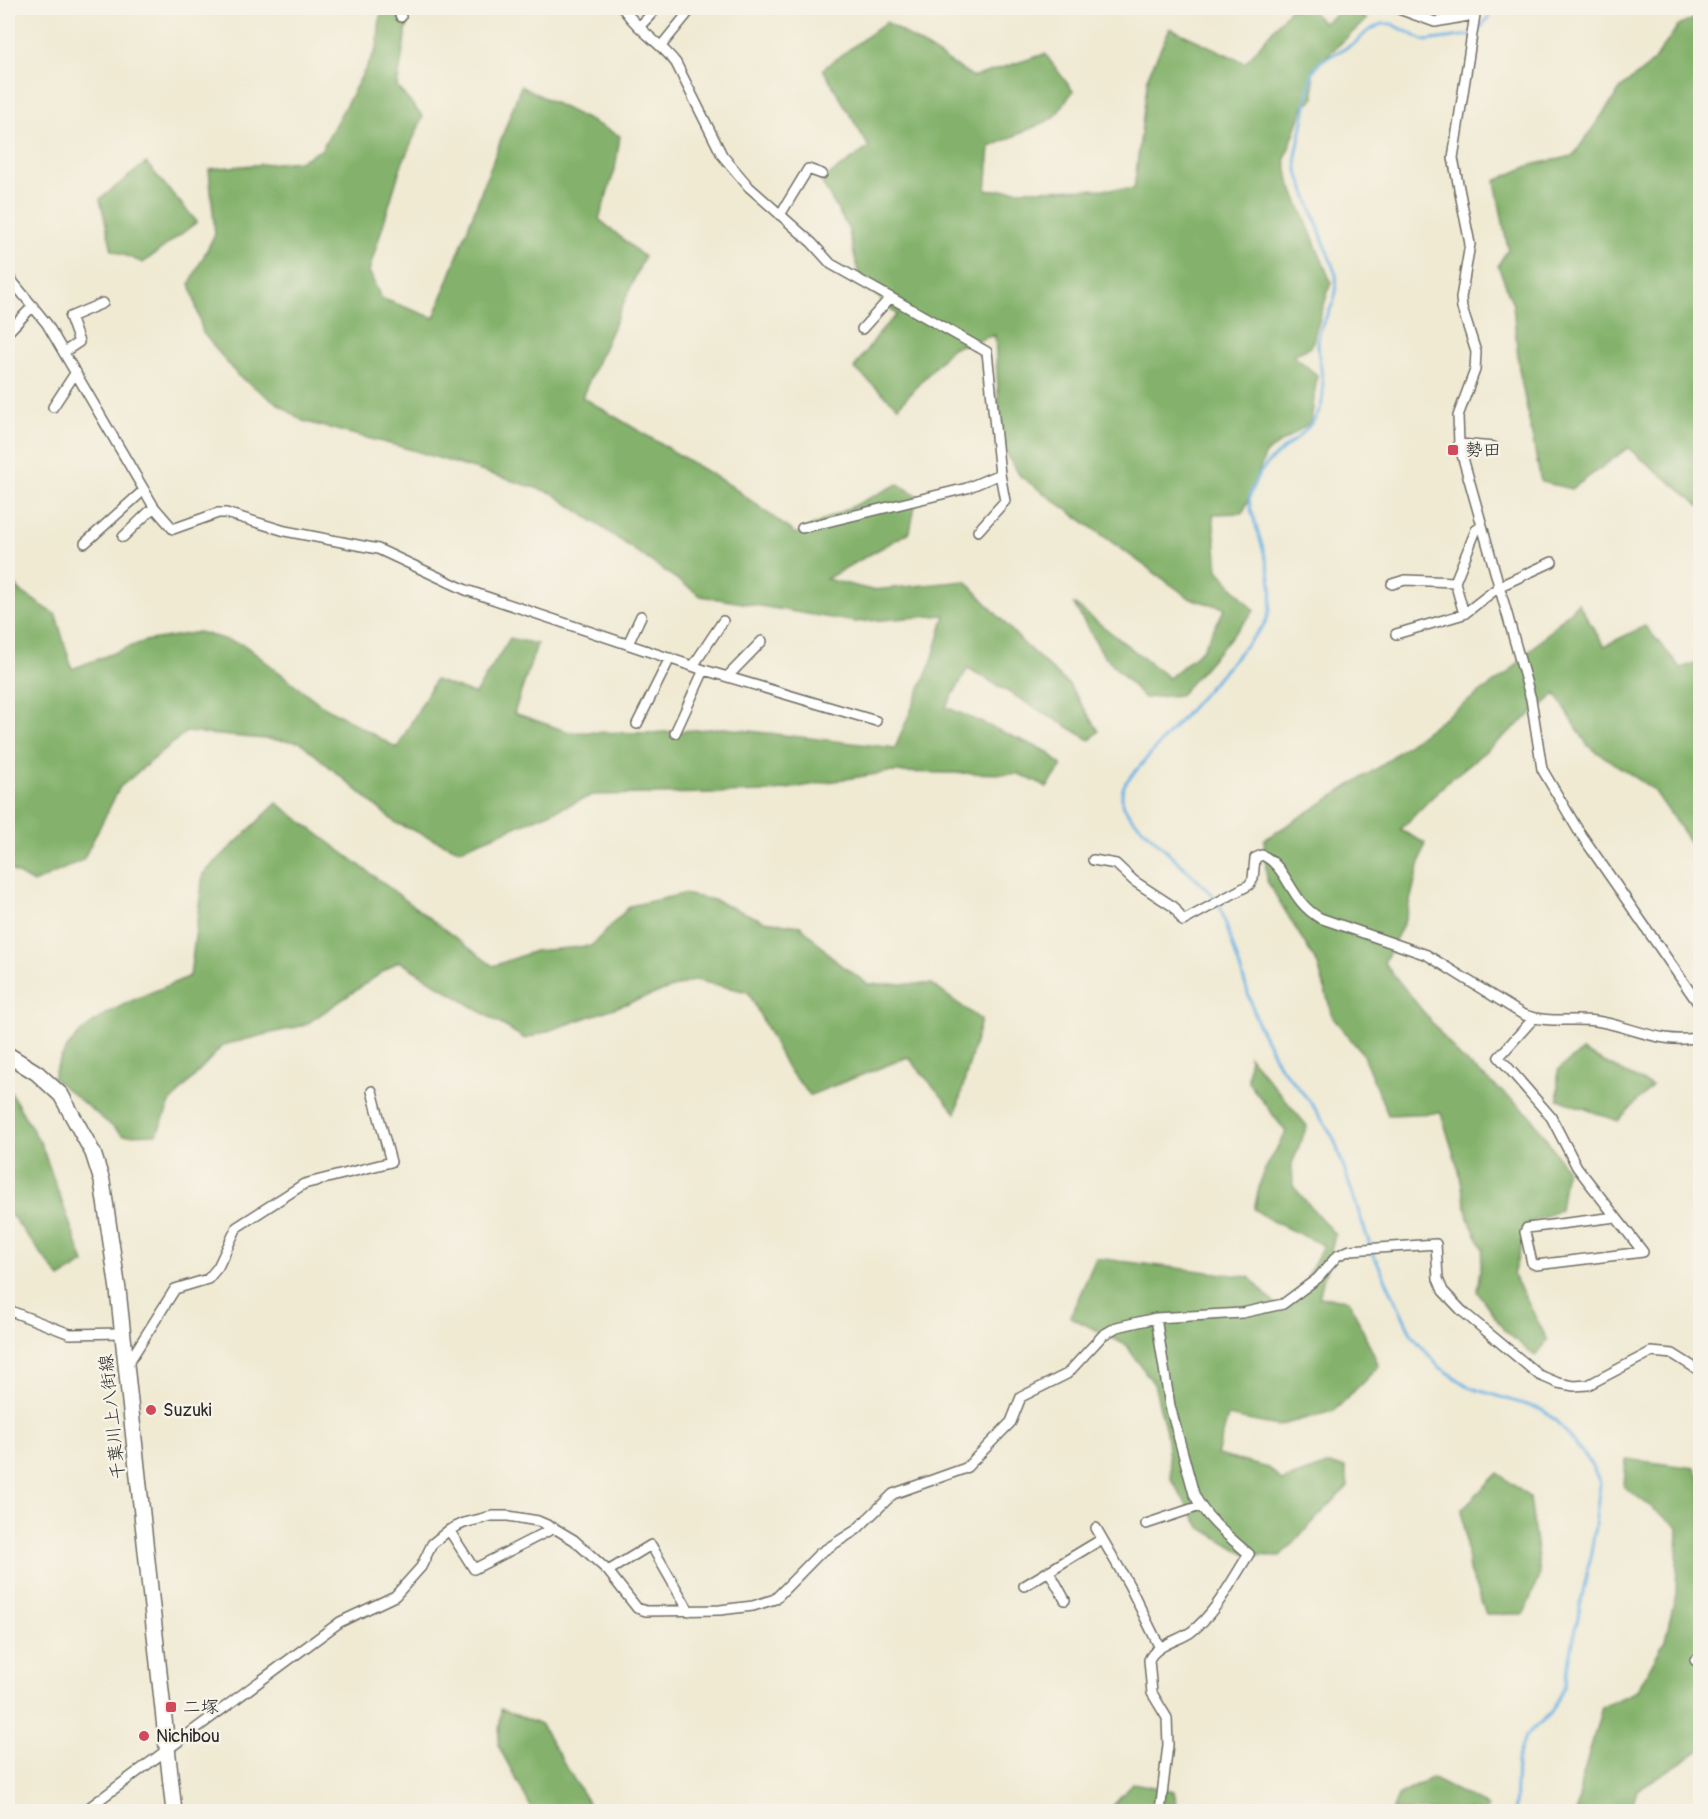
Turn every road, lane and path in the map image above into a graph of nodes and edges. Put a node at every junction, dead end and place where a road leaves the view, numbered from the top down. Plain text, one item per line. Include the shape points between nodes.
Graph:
1 (623, 8) edge
2 (657, 8) edge
3 (692, 8) edge
4 (1396, 8) edge
5 (1475, 11) edge
6 (639, 27) junction
7 (661, 46) junction
8 (822, 174) dead end
9 (780, 215) junction
10 (8, 276) edge
11 (890, 298) junction
12 (103, 303) dead end
13 (33, 306) junction
14 (861, 329) dead end
15 (8, 332) edge
16 (64, 352) junction
17 (76, 372) junction
18 (53, 407) dead end
19 (1459, 444) junction
20 (1494, 447) dead end
21 (1000, 474) junction
22 (144, 490) junction
23 (154, 507) junction
24 (1482, 526) junction
25 (802, 528) dead end
26 (978, 531) dead end
27 (123, 537) dead end
28 (85, 543) dead end
29 (1552, 562) dead end
30 (1455, 582) junction
31 (1392, 584) dead end
32 (1500, 586) junction
33 (1464, 614) junction
34 (640, 616) dead end
35 (723, 621) dead end
36 (1396, 634) dead end
37 (762, 640) dead end
38 (628, 644) junction
39 (670, 657) junction
40 (693, 666) junction
41 (704, 670) junction
42 (728, 676) junction
43 (876, 721) dead end
44 (637, 724) dead end
45 (675, 733) dead end
46 (1093, 860) dead end
47 (1701, 1006) edge
48 (1533, 1019) junction
49 (1701, 1037) edge
50 (8, 1055) edge
51 (372, 1091) dead end
52 (1616, 1217) junction
53 (8, 1310) edge
54 (1156, 1318) junction
55 (122, 1333) junction
56 (126, 1366) junction
57 (1701, 1371) edge
58 (1200, 1506) junction
59 (1146, 1524) dead end
60 (554, 1528) junction
61 (1096, 1528) dead end
62 (449, 1530) junction
63 (1102, 1539) junction
64 (608, 1571) junction
65 (1049, 1571) junction
66 (1024, 1586) dead end
67 (1065, 1600) dead end
68 (689, 1611) junction
69 (1160, 1648) junction
70 (167, 1751) junction
71 (83, 1812) edge
72 (174, 1812) edge
73 (1160, 1812) edge

1 - 6 street
2 - 6 street
3 - 7 street
4 - 5 street via 1435,22
5 - 19 street via 1453,158 1470,244 1462,308 1476,352 1475,370 1458,416
6 - 7 street
7 - 9 street via 676,63 722,155
8 - 9 street via 808,169
9 - 11 street via 838,270
10 - 13 street
11 - 14 street
11 - 21 street via 987,352
12 - 16 street via 70,317 79,342
13 - 15 street
13 - 16 street
16 - 17 street
17 - 18 street
17 - 22 street
19 - 20 street
19 - 24 street
21 - 25 street via 967,488
21 - 26 street via 1005,501
22 - 23 street
22 - 28 street
23 - 27 street
23 - 38 street via 173,529 226,513 285,531 378,549 466,590
24 - 30 street via 1476,530
24 - 32 street
29 - 32 street
30 - 31 street via 1405,580
30 - 33 street
32 - 33 street
32 - 47 street via 1531,699 1542,769 1549,784
33 - 36 street
34 - 38 street
35 - 40 street
37 - 42 street
38 - 39 street
39 - 40 street
39 - 44 street
40 - 41 street
41 - 42 street
41 - 45 street
42 - 43 street
46 - 48 street via 1116,864 1174,907 1183,921 1249,885 1256,865 1254,858 1262,855 1276,865 1305,910 1427,955
48 - 49 street via 1594,1021 1641,1035 1680,1040
48 - 52 street via 1499,1057 1551,1117 1577,1167
50 - 55 main road, 千葉川上八街線 via 37,1073 61,1095 93,1153 102,1181
51 - 56 street via 392,1162 304,1184 237,1227 218,1267 208,1279 176,1289
52 - 52 street via 1527,1228 1532,1263 1643,1252
53 - 55 street via 70,1334
54 - 57 street via 1265,1309 1283,1304 1308,1286 1343,1252 1436,1244 1438,1279 1443,1291 1539,1375 1557,1383 1588,1385 1651,1352 1673,1354
54 - 58 street via 1170,1406
54 - 68 street via 1117,1327 1103,1335 1067,1374 1020,1397 1011,1422 974,1463 893,1494 856,1530 820,1553 775,1599 753,1606
55 - 56 main road, 千葉川上八街線
56 - 70 main road, 千葉川上八街線
58 - 59 street
58 - 69 street via 1249,1554 1205,1618 1191,1632
60 - 62 street via 538,1521 500,1516 479,1518
60 - 62 street via 474,1569
60 - 64 street via 574,1540
61 - 63 street
62 - 70 street via 432,1544 421,1567 395,1596 340,1623
63 - 65 street
63 - 69 street
64 - 68 street via 637,1608
64 - 68 street via 651,1545
65 - 66 street
65 - 67 street
69 - 73 street via 1149,1660 1152,1693 1167,1718
70 - 71 street
70 - 72 main road, 千葉川上八街線

